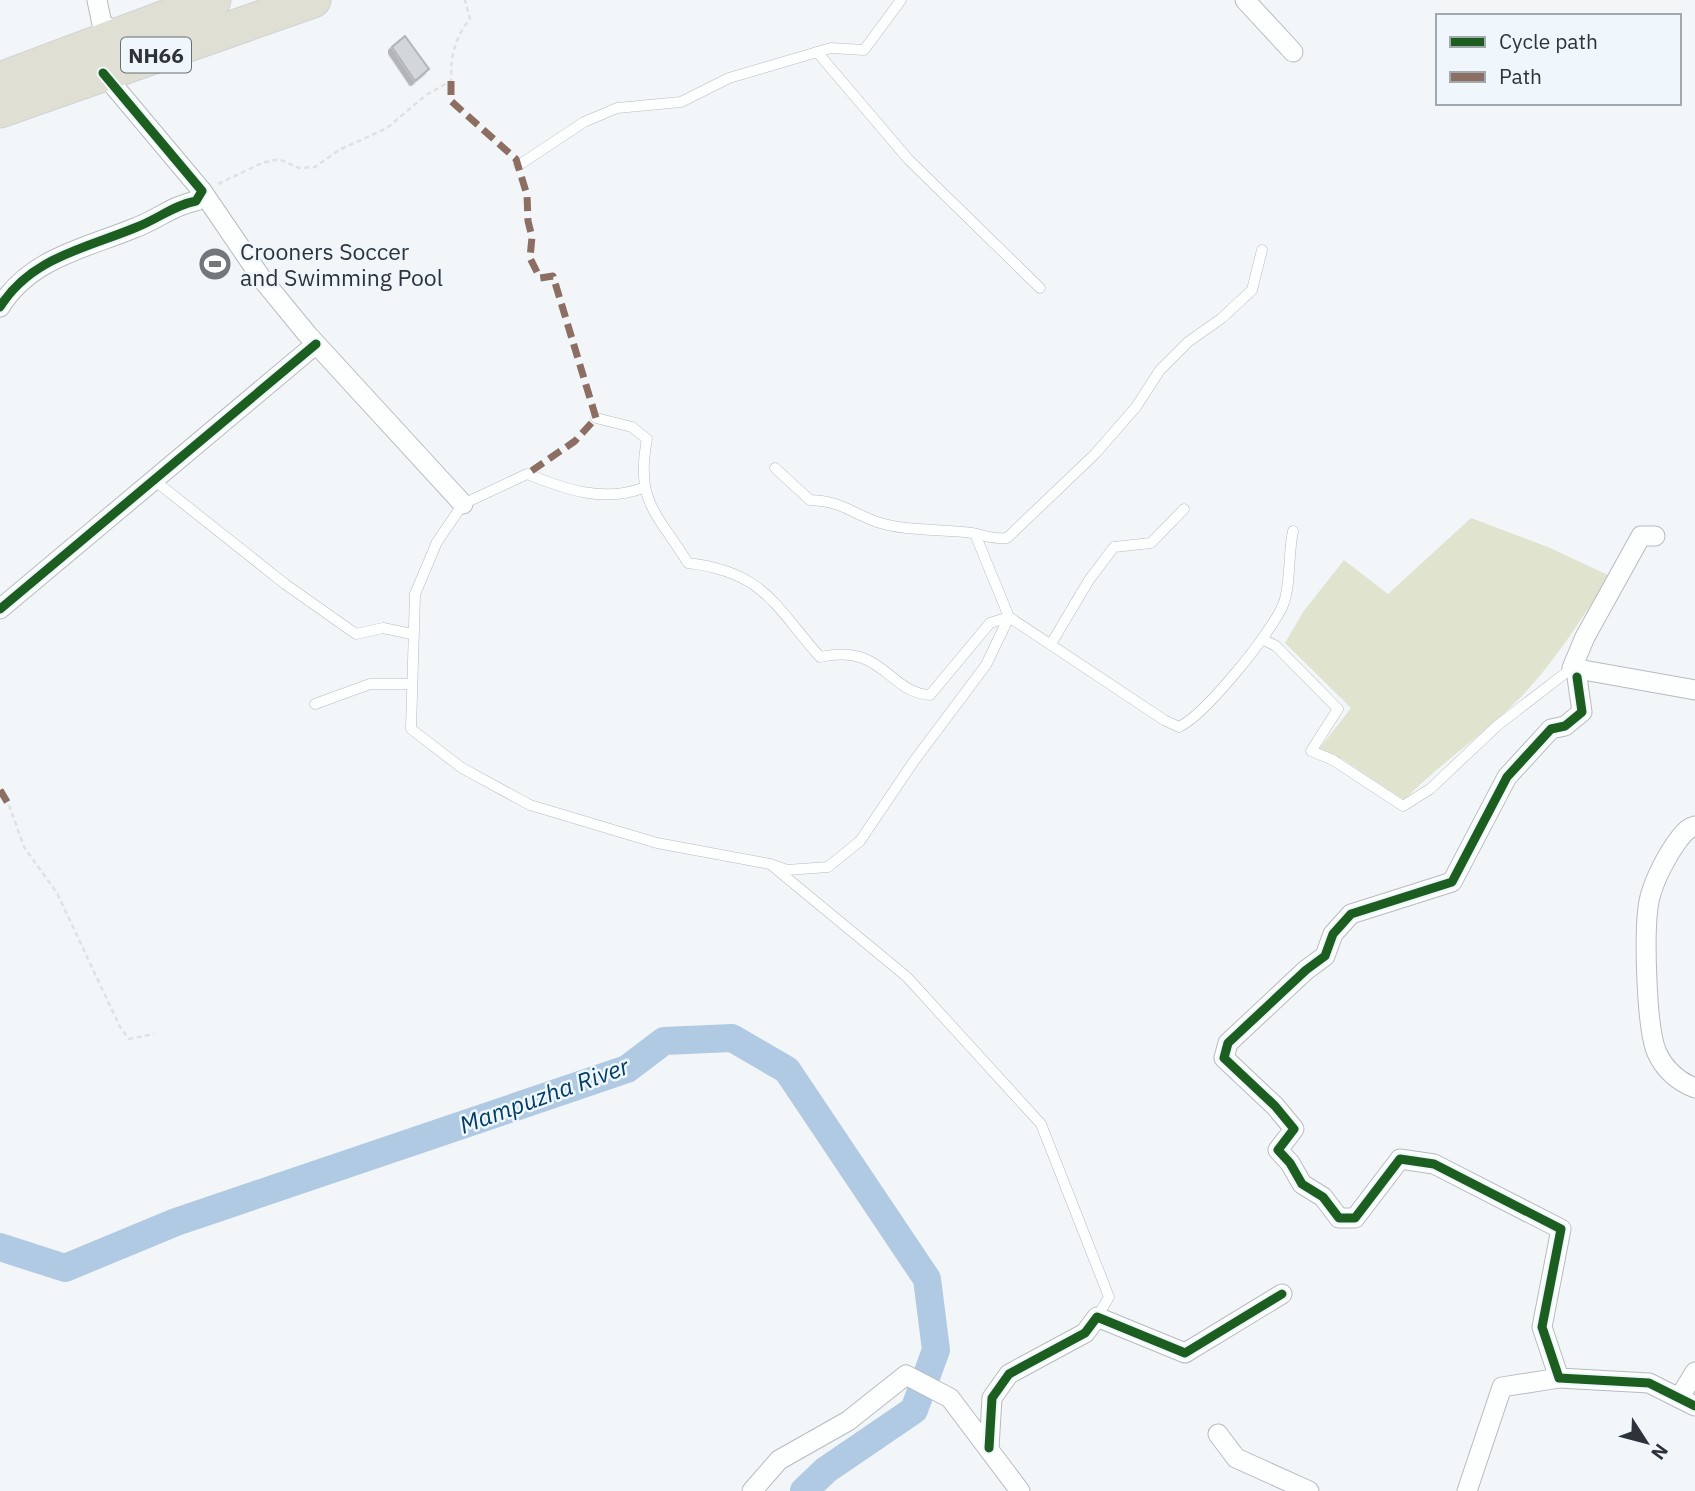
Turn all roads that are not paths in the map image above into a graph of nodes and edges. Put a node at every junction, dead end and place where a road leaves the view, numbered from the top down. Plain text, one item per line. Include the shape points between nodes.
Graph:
1 (97, 0) edge
2 (213, 0) edge
3 (313, 0) edge
4 (901, 0) edge
5 (1245, 0) edge
6 (123, 34) junction
7 (817, 52) junction
8 (1293, 52) dead end
9 (103, 74) junction
10 (0, 80) edge
11 (0, 110) edge
12 (519, 165) dead end
13 (202, 191) junction
14 (1262, 250) dead end
15 (1040, 288) dead end
16 (0, 307) edge
17 (316, 344) junction
18 (596, 418) dead end
19 (775, 468) dead end
20 (154, 480) junction
21 (643, 488) junction
22 (463, 504) junction
23 (1184, 509) dead end
24 (1293, 531) dead end
25 (975, 534) junction
26 (1655, 536) dead end
27 (0, 609) edge
28 (1009, 617) junction
29 (412, 634) junction
30 (1262, 639) junction
31 (1051, 644) junction
32 (1575, 673) junction
33 (412, 684) junction
34 (1695, 690) edge
35 (315, 704) dead end
36 (1695, 826) edge
37 (770, 864) junction
38 (1695, 1088) edge
39 (1282, 1294) dead end
40 (1097, 1317) junction
41 (1695, 1372) edge
42 (1559, 1378) junction
43 (1687, 1402) edge
44 (1218, 1434) dead end
45 (989, 1448) junction
46 (752, 1491) edge
47 (1020, 1491) edge
48 (1309, 1491) edge
49 (1467, 1491) edge

1 - 6 street via 102,24
2 - 6 highway, NH66
3 - 9 highway, NH66
4 - 7 lane via 864,51 831,48
5 - 8 street
6 - 10 highway, NH66
7 - 12 lane via 729,78 681,102 617,108 584,122
7 - 15 lane via 908,159
9 - 11 highway, NH66
9 - 13 street
13 - 16 street via 196,201 179,204 134,229 74,249 41,266 10,290
13 - 17 street via 262,279
14 - 25 lane via 1252,290 1160,370 1136,407 1035,514 1007,538
17 - 20 street
17 - 22 street
18 - 21 lane via 632,426 648,439
19 - 25 lane via 810,500 832,501 876,522
20 - 27 street
20 - 29 lane via 356,634 383,628
21 - 22 lane via 622,496 571,491 527,474
21 - 28 lane via 688,564 715,567 762,589 820,657 842,652 861,656 918,694 930,695 989,623
22 - 29 lane via 437,542 415,594
23 - 31 lane via 1150,543 1114,547
24 - 30 lane via 1284,603
25 - 28 lane
26 - 32 street via 1641,536 1585,638
28 - 31 lane
28 - 37 lane via 986,664 860,841 828,867 788,870
29 - 33 lane
30 - 31 lane via 1191,722 1179,727
30 - 32 lane via 1276,646 1338,709 1311,751 1334,760 1403,806 1430,789 1498,725
32 - 34 street
32 - 42 street via 1582,712 1565,726 1551,729 1507,777 1452,882 1351,914 1333,934 1325,956 1228,1043 1224,1058 1289,1123 1293,1129 1278,1150 1302,1184 1323,1197 1339,1218 1355,1219 1400,1159 1434,1164 1561,1229 1542,1327
33 - 35 lane via 370,684
33 - 37 lane via 411,729 462,768 530,805 657,843
36 - 38 street via 1674,845 1663,866 1650,897 1647,927 1647,981 1655,1050 1666,1069
37 - 40 lane via 907,977 1041,1124 1110,1297
39 - 40 street via 1185,1353
40 - 45 street via 1085,1333 1009,1374 992,1398
41 - 43 street
42 - 43 street via 1649,1383
42 - 49 street via 1502,1387
44 - 48 street via 1236,1458
45 - 46 street via 950,1398 906,1375 848,1421 779,1461
45 - 47 street

